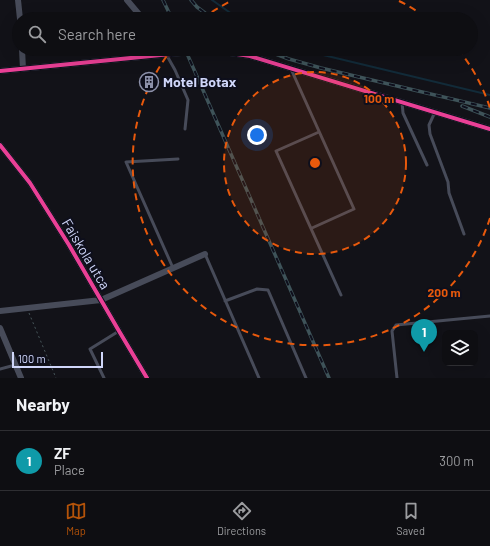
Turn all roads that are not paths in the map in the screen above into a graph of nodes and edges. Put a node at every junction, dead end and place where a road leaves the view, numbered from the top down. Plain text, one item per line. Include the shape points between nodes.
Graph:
1 (18, 0) edge
2 (127, 0) edge
3 (19, 12) edge
4 (137, 12) edge
5 (22, 56) edge
6 (130, 56) edge
7 (167, 56) edge
8 (250, 56) edge
9 (23, 68) junction
10 (291, 69) junction
11 (0, 71) edge
12 (402, 102) junction
13 (434, 112) junction
14 (185, 129) dead end
15 (490, 129) edge
16 (319, 132) junction
17 (1, 147) edge
18 (178, 159) dead end
19 (426, 165) dead end
20 (312, 228) junction
21 (464, 234) dead end
22 (205, 254) joint
23 (173, 268) junction
24 (341, 295) dead end
25 (101, 300) junction
26 (225, 301) junction
27 (0, 311) edge
28 (490, 316) edge
29 (0, 328) edge
30 (118, 331) junction
31 (15, 365) junction
32 (0, 370) edge
33 (21, 378) edge
34 (104, 378) edge
35 (148, 378) edge
36 (259, 378) edge
37 (306, 378) edge
38 (397, 378) edge

1 - 3 street
2 - 4 street
5 - 9 street
6 - 9 street
7 - 14 lane via 188,100
8 - 10 street
9 - 11 street
10 - 12 street
10 - 16 lane
12 - 13 street
12 - 19 lane via 403,113
13 - 15 street
13 - 21 lane via 429,125 430,134
16 - 20 lane via 354,209
16 - 20 lane via 276,152
17 - 25 street, Faiskola utca via 30,183
18 - 23 lane via 126,162
20 - 24 lane
22 - 23 street
22 - 26 lane
23 - 25 street
25 - 27 street
25 - 30 street, Faiskola utca
26 - 36 lane
26 - 37 lane via 256,289 268,290
28 - 38 lane via 396,325 392,331
29 - 31 street
30 - 34 lane via 90,350
30 - 35 street, Faiskola utca
31 - 32 lane
31 - 33 street

